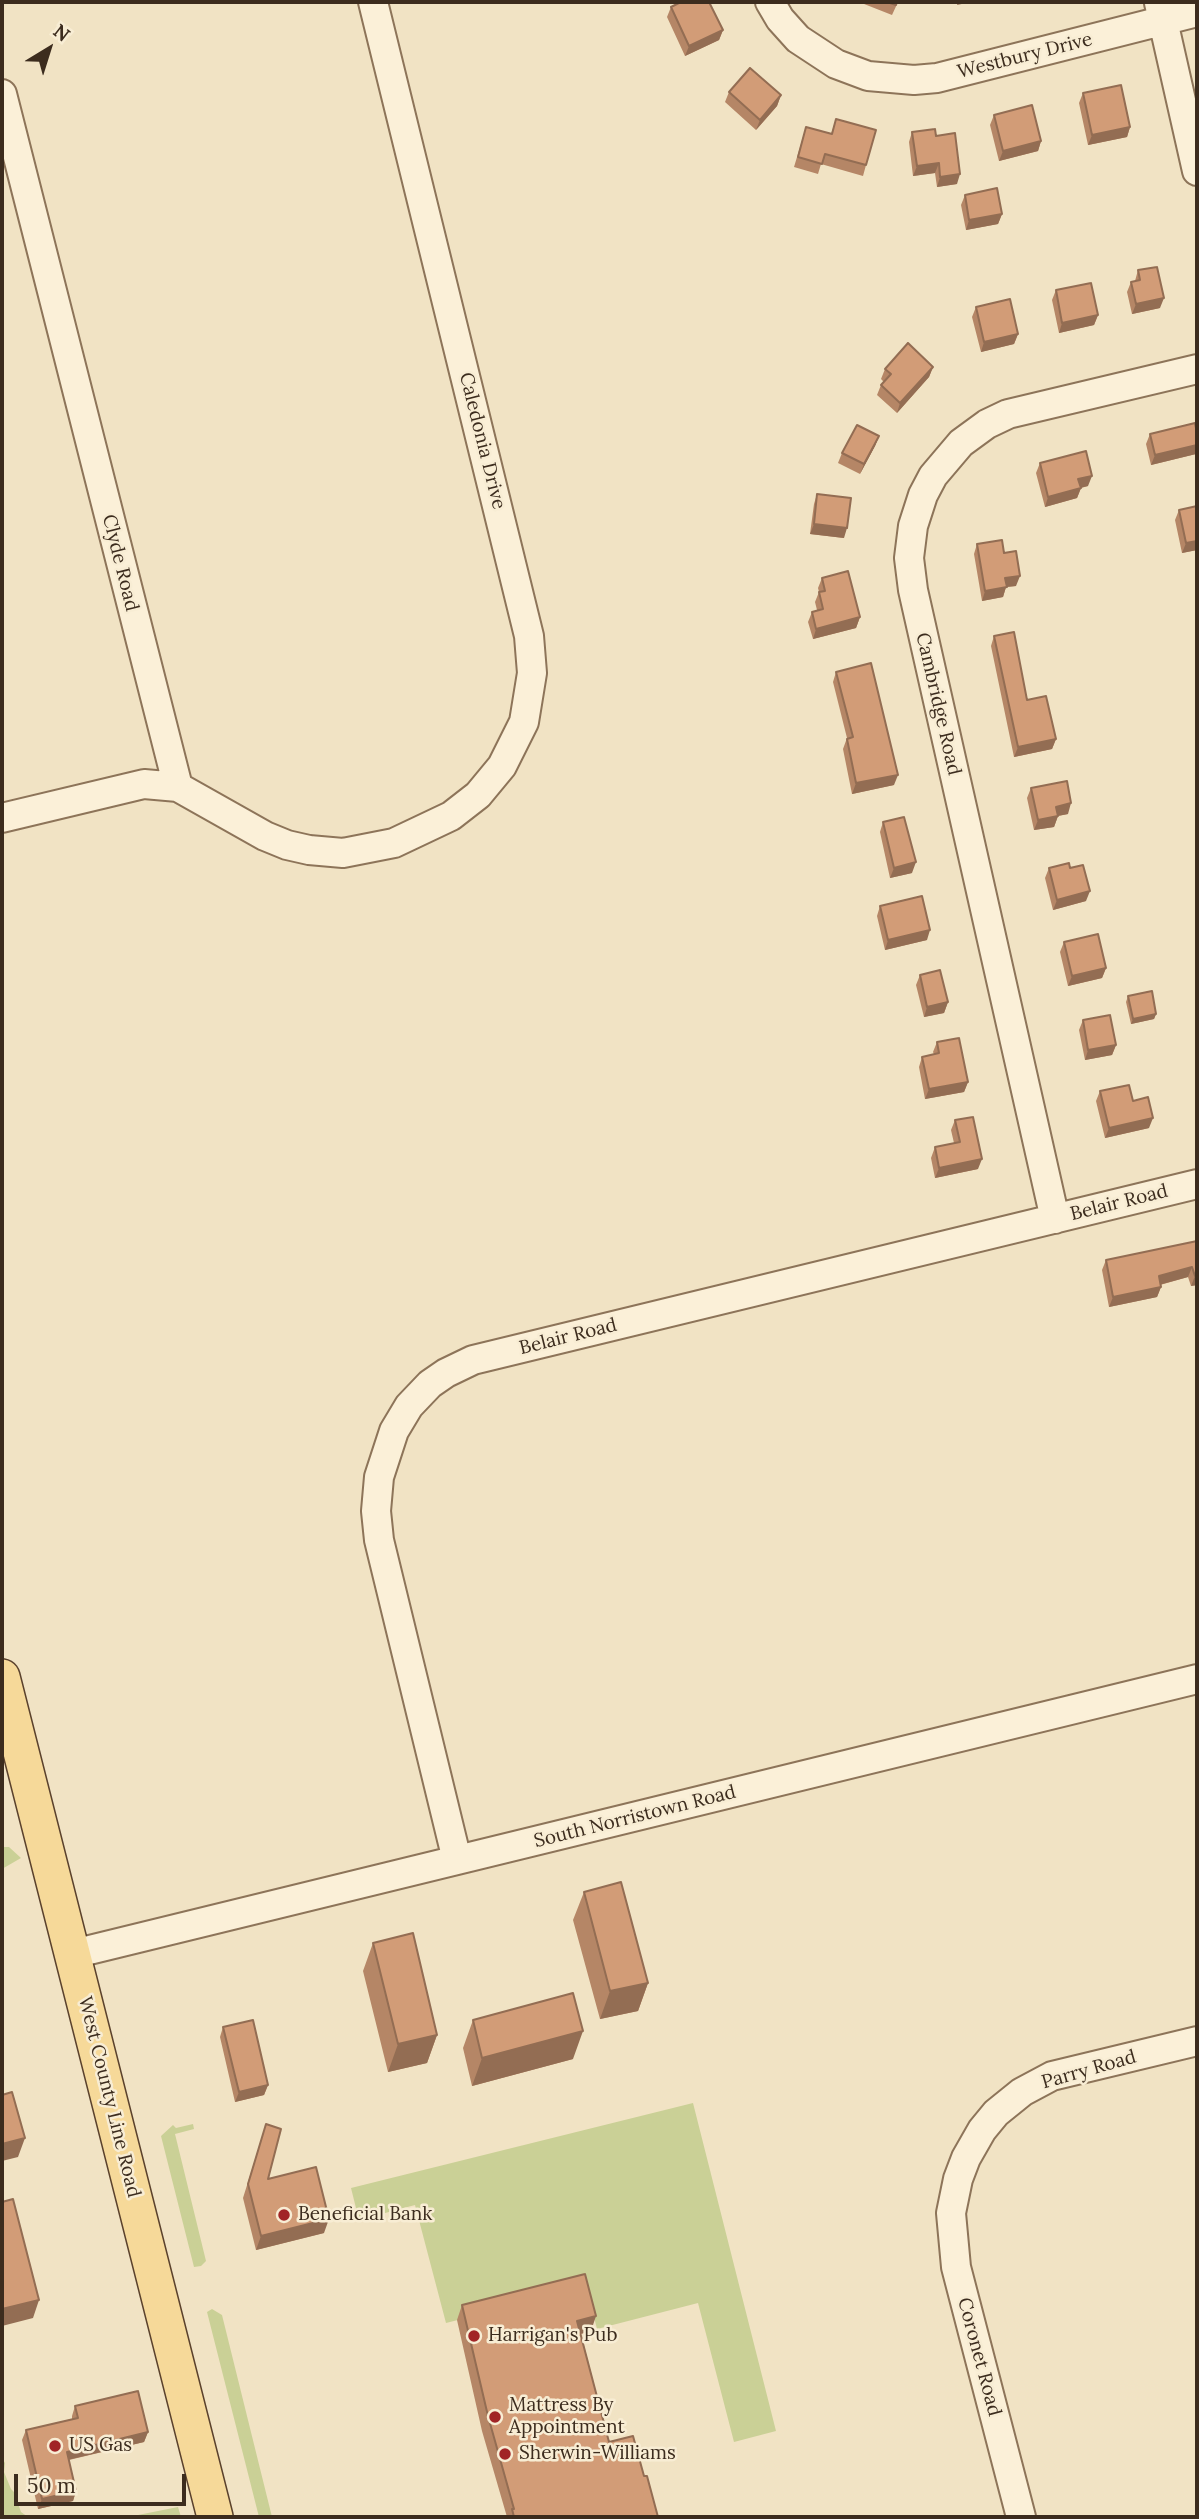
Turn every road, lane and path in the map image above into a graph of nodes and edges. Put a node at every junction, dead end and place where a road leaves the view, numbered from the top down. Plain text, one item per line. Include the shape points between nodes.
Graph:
1 (373, 2) edge
2 (770, 2) edge
3 (1161, 11) edge
4 (1197, 12) edge
5 (2, 94) edge
6 (1197, 171) edge
7 (1197, 369) edge
8 (178, 787) junction
9 (2, 818) edge
10 (1197, 1184) edge
11 (1055, 1219) junction
12 (2, 1677) edge
13 (1197, 1679) edge
14 (457, 1860) junction
15 (73, 1954) junction
16 (1197, 2041) edge
17 (955, 2194) joint
18 (215, 2517) edge
19 (1021, 2517) edge

1 - 8 street, Caledonia Drive via 529,636 532,673 524,722 502,766 478,795 451,816 411,836 364,851 309,850 265,836
2 - 3 street, Westbury Drive via 798,39 816,53 852,70 891,80 937,78
3 - 4 street, Westbury Drive
3 - 6 street
5 - 8 street, Clyde Road
7 - 11 street, Cambridge Road via 1008,414 988,424 946,458 923,495 913,526 909,558 913,590
8 - 9 street via 144,784
10 - 11 street, Belair Road
11 - 14 street, Belair Road via 473,1360 430,1384 409,1406 394,1431 379,1477 379,1540
12 - 15 main road, West County Line Road
13 - 14 street, South Norristown Road
14 - 15 street, South Norristown Road
15 - 18 main road, West County Line Road
16 - 17 street, Parry Road via 1052,2076 1022,2092 982,2130 966,2158
17 - 19 street, Coronet Road via 951,2233 956,2267

